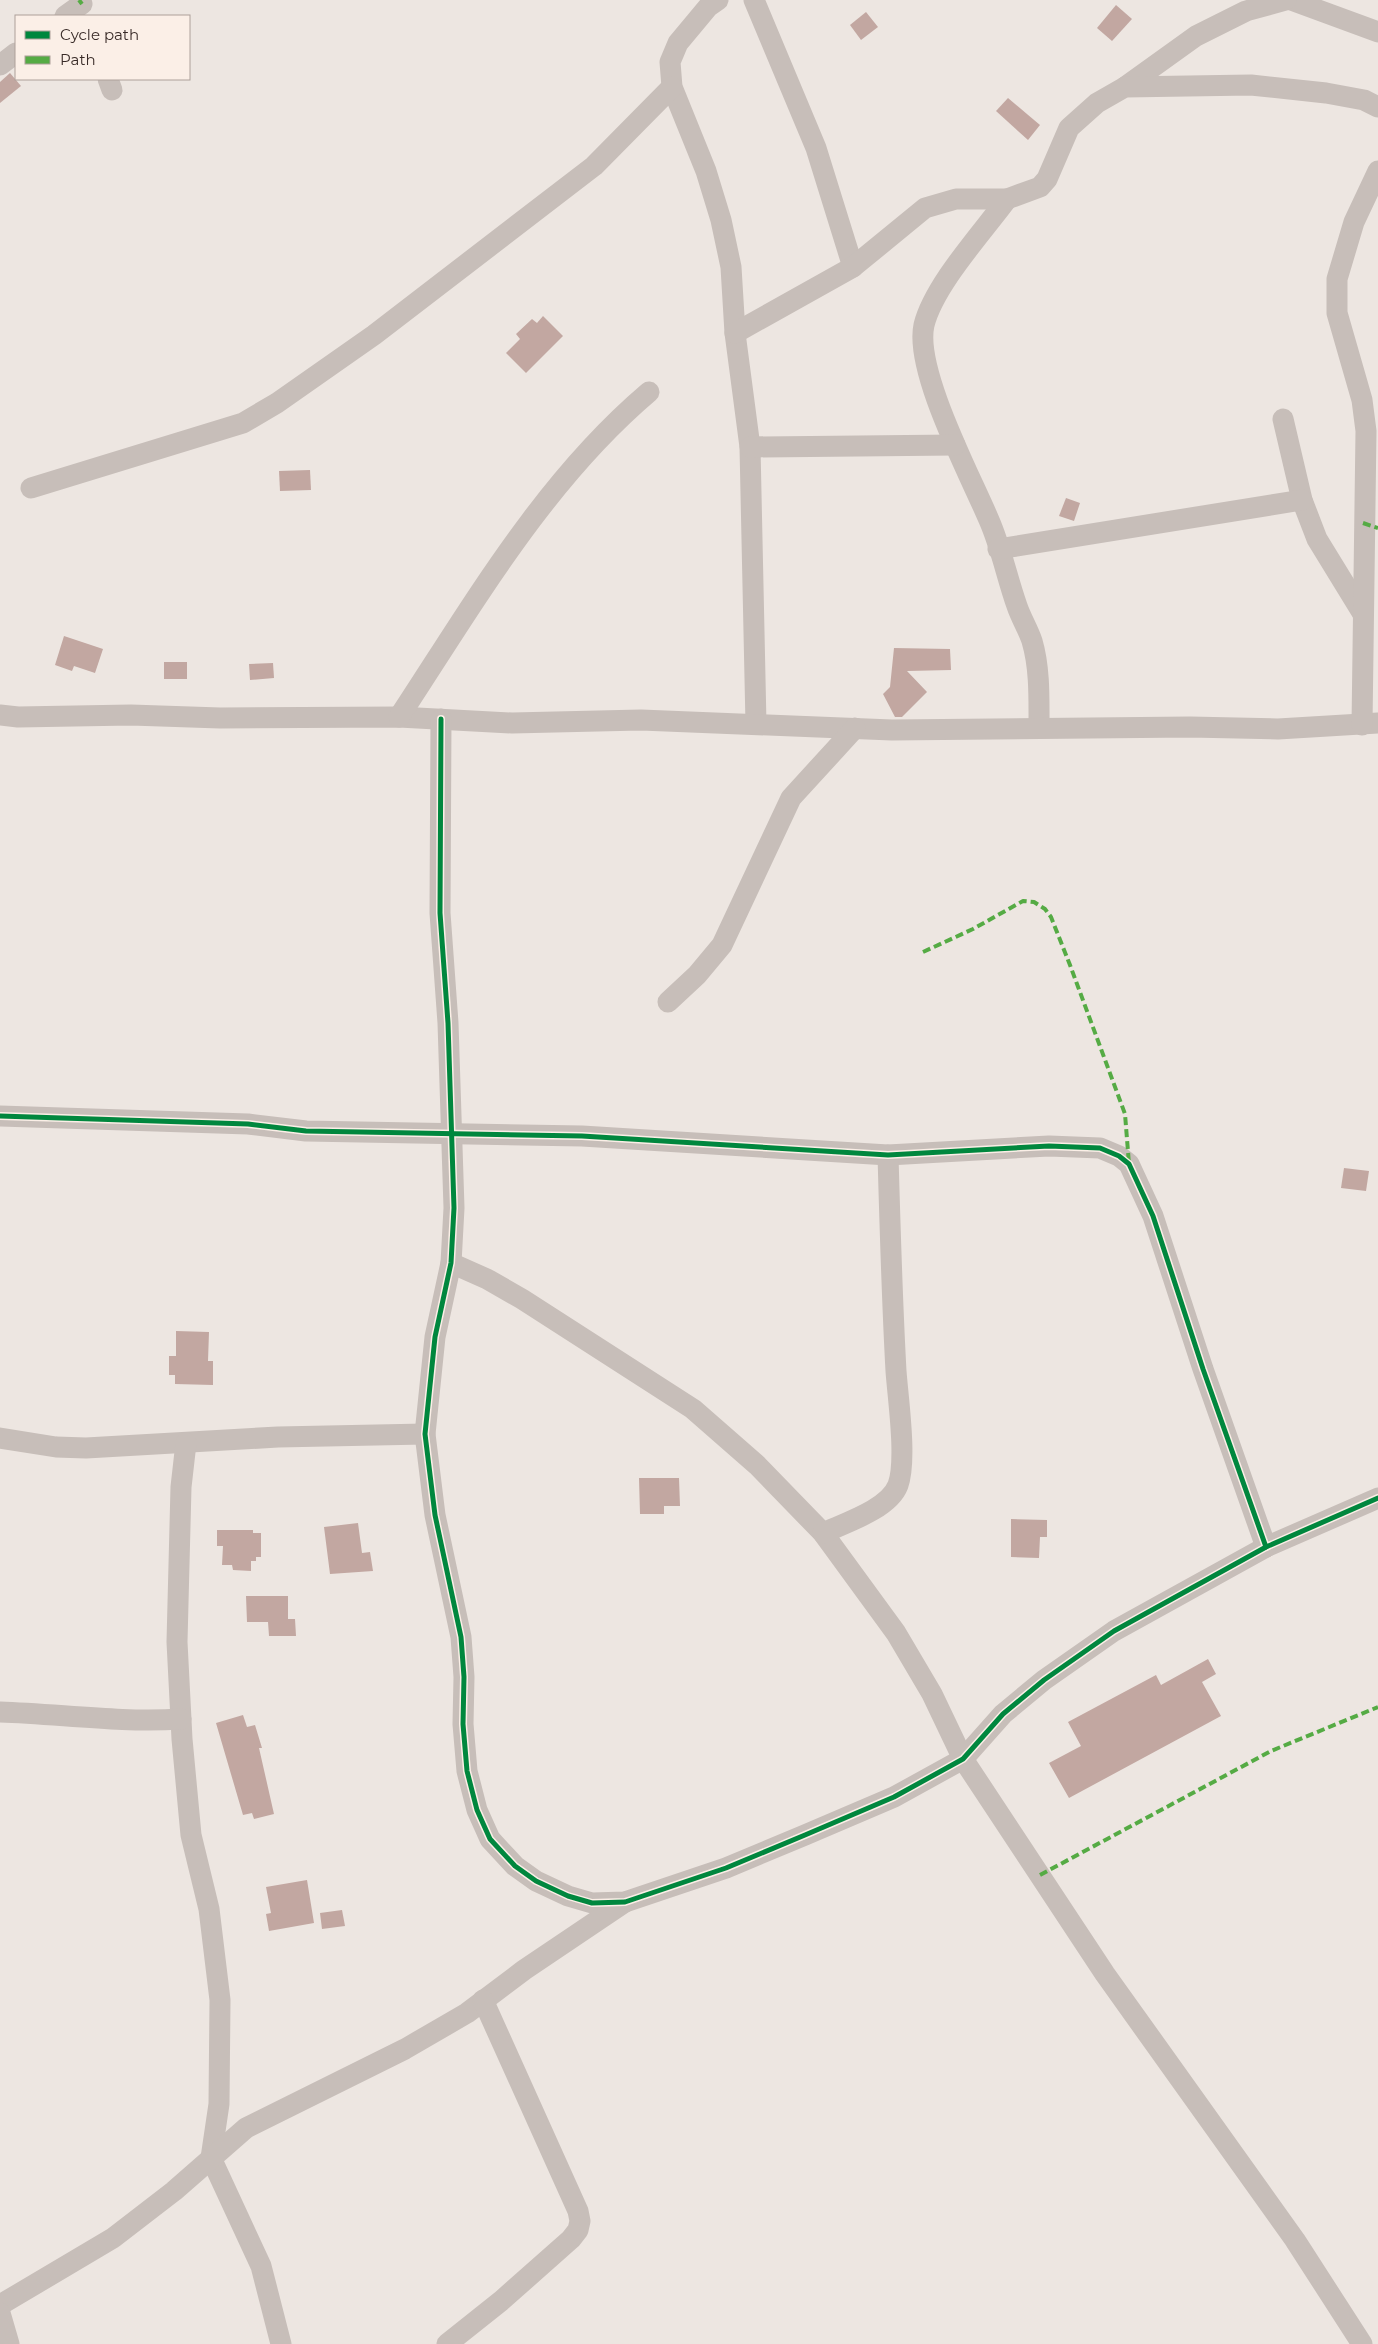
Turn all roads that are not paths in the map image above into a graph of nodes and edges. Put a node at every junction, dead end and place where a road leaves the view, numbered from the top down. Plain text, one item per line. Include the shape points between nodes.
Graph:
1 (718, 0) edge
2 (754, 0) edge
3 (1286, 0) edge
4 (1291, 0) edge
5 (1244, 5) edge
6 (1378, 32) edge
7 (15, 54) edge
8 (0, 65) edge
9 (672, 87) junction
10 (1125, 87) junction
11 (1378, 107) edge
12 (1378, 171) edge
13 (1007, 200) junction
14 (853, 267) junction
15 (735, 332) junction
16 (649, 392) dead end
17 (1284, 419) dead end
18 (955, 445) junction
19 (750, 447) junction
20 (31, 488) dead end
21 (1302, 500) junction
22 (998, 550) junction
23 (1363, 614) junction
24 (0, 715) edge
25 (399, 717) junction
26 (441, 719) junction
27 (756, 724) junction
28 (1370, 724) edge
29 (1039, 727) junction
30 (855, 728) junction
31 (668, 1002) dead end
32 (0, 1116) edge
33 (450, 1135) junction
34 (888, 1156) junction
35 (452, 1263) junction
36 (425, 1434) junction
37 (0, 1438) edge
38 (186, 1443) junction
39 (1378, 1498) edge
40 (823, 1533) junction
41 (1266, 1548) junction
42 (0, 1712) edge
43 (181, 1718) junction
44 (963, 1759) junction
45 (625, 1902) junction
46 (483, 2000) junction
47 (211, 2158) junction
48 (0, 2305) edge
49 (0, 2314) edge
50 (8, 2344) edge
51 (281, 2344) edge
52 (447, 2344) edge
53 (1362, 2344) edge

1 - 9 street via 708,6 678,43 670,62
2 - 14 street via 816,148
3 - 5 street
4 - 6 street
5 - 10 street
7 - 8 street
9 - 15 street via 706,172 720,220 731,267
9 - 20 street via 594,166 374,335 277,403 243,424
10 - 11 street via 1251,85 1326,93 1364,100
10 - 13 street via 1097,103 1069,128 1047,180 1040,187
12 - 23 street via 1354,222 1337,279 1337,313 1362,400 1366,431
13 - 14 street via 956,199 925,208
13 - 18 street via 942,288 930,307 924,326 927,370
14 - 15 street
15 - 19 street
16 - 25 street via 620,418 549,496 479,594
17 - 21 street
18 - 19 street
18 - 22 street via 990,523
19 - 27 street
21 - 22 street
21 - 23 street via 1317,539
22 - 29 street via 1032,641 1038,673
23 - 28 street
24 - 25 street
25 - 26 street
26 - 27 street via 512,723 641,720
26 - 33 street via 440,913 448,1022
27 - 30 street
28 - 29 street via 1269,729
29 - 30 street
30 - 31 street via 791,798 722,944 697,975
32 - 33 street
33 - 34 street via 582,1136
33 - 35 street via 454,1208
34 - 40 street via 901,1459 898,1485 884,1502 864,1515
34 - 41 street via 1057,1147 1100,1148 1129,1164 1153,1216
35 - 36 street via 435,1337
35 - 40 street via 522,1299 693,1409 757,1465
36 - 38 street via 278,1437
36 - 45 street via 434,1515 461,1637 466,1770 477,1810 490,1839 515,1866 536,1881 592,1903
37 - 38 street via 86,1448
38 - 43 street via 180,1487 177,1600
39 - 41 street
40 - 44 street via 896,1633 932,1694
41 - 44 street via 1114,1631 1044,1680 1003,1714
42 - 43 street via 101,1720
43 - 47 street via 191,1835 209,1909 220,2000 220,2104
44 - 45 street via 894,1797 814,1832 726,1868
44 - 53 street via 1105,1974 1295,2240
45 - 46 street
46 - 47 street via 467,2013 404,2049 246,2128
46 - 52 street via 528,2096 580,2221 578,2230 560,2250
47 - 48 street via 114,2238
47 - 51 street via 261,2266
49 - 50 street

